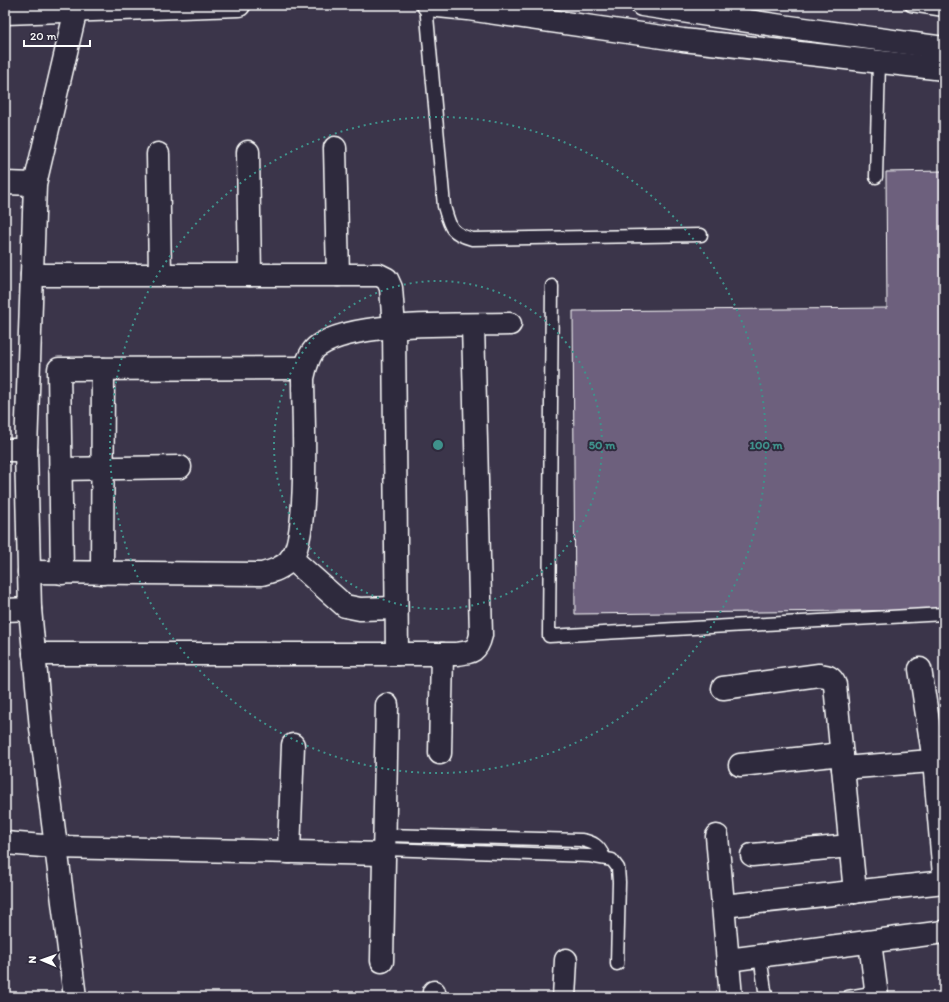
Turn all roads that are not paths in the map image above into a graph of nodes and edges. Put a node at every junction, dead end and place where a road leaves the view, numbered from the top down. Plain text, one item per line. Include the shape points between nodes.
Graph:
1 (239, 5) edge
2 (427, 5) edge
3 (642, 5) edge
4 (911, 5) edge
5 (76, 8) edge
6 (944, 10) edge
7 (5, 14) edge
8 (944, 48) edge
9 (879, 62) junction
10 (944, 70) edge
11 (335, 148) dead end
12 (248, 152) dead end
13 (158, 154) dead end
14 (876, 177) dead end
15 (5, 183) edge
16 (35, 184) junction
17 (701, 235) dead end
18 (160, 274) junction
19 (32, 275) junction
20 (250, 275) junction
21 (338, 275) junction
22 (552, 286) dead end
23 (510, 324) dead end
24 (473, 325) junction
25 (394, 327) junction
26 (304, 368) junction
27 (103, 369) junction
28 (15, 450) edge
29 (102, 467) junction
30 (180, 467) dead end
31 (60, 468) junction
32 (291, 558) junction
33 (29, 572) junction
34 (62, 573) junction
35 (102, 573) junction
36 (396, 608) junction
37 (30, 609) junction
38 (5, 610) edge
39 (944, 614) edge
40 (34, 654) junction
41 (397, 654) junction
42 (442, 654) junction
43 (920, 669) dead end
44 (723, 688) dead end
45 (387, 704) dead end
46 (293, 745) dead end
47 (440, 753) dead end
48 (939, 760) edge
49 (842, 761) junction
50 (740, 765) dead end
51 (717, 836) dead end
52 (5, 843) edge
53 (384, 846) junction
54 (850, 846) junction
55 (56, 847) junction
56 (289, 852) junction
57 (752, 855) dead end
58 (944, 875) edge
59 (944, 882) edge
60 (855, 892) junction
61 (723, 906) junction
62 (944, 932) edge
63 (870, 942) junction
64 (760, 956) junction
65 (566, 960) dead end
66 (728, 960) junction
67 (382, 961) dead end
68 (617, 964) dead end
69 (877, 994) edge
70 (75, 997) edge
71 (564, 997) edge
72 (731, 997) edge
73 (766, 997) edge
74 (848, 997) edge

1 - 5 street
2 - 9 street via 683,40
2 - 17 lane via 444,206 449,225 458,236 472,239
3 - 8 street
4 - 6 lane
5 - 7 street
5 - 16 street
9 - 10 street
9 - 14 lane
11 - 21 street
12 - 20 street
13 - 18 street
15 - 16 street
16 - 19 street
18 - 19 street
18 - 20 street
19 - 28 street
20 - 21 street
21 - 25 street via 379,276 387,279 391,288
22 - 39 lane via 549,636
23 - 24 street
24 - 25 street
24 - 42 street via 481,635 478,645 470,652
25 - 26 street via 331,338 317,347
25 - 36 street
26 - 27 street
26 - 32 street via 303,518 299,542
27 - 29 street
27 - 31 street via 59,369
28 - 33 street
29 - 30 street
29 - 31 street
29 - 35 street
31 - 34 street
32 - 35 street via 278,570 262,574
32 - 36 street via 345,606 360,609
33 - 34 street
33 - 37 street
34 - 35 street
36 - 41 street
37 - 38 street
37 - 40 street
40 - 41 street
40 - 55 street
41 - 42 street
42 - 47 street
43 - 48 street
44 - 49 street via 819,675 833,679
45 - 53 street
46 - 56 street
48 - 49 street
48 - 58 street
49 - 50 street
49 - 54 street
51 - 61 street
52 - 55 street
53 - 56 street
53 - 67 street
53 - 68 lane via 581,840 592,842 600,848 604,857 612,860 618,868 620,882
54 - 57 street
54 - 60 street
55 - 56 street
55 - 70 street
59 - 60 street
60 - 61 street
61 - 66 street
62 - 63 street
63 - 64 street
63 - 69 street
64 - 66 street
64 - 73 lane
65 - 71 street
66 - 72 street
69 - 74 lane

